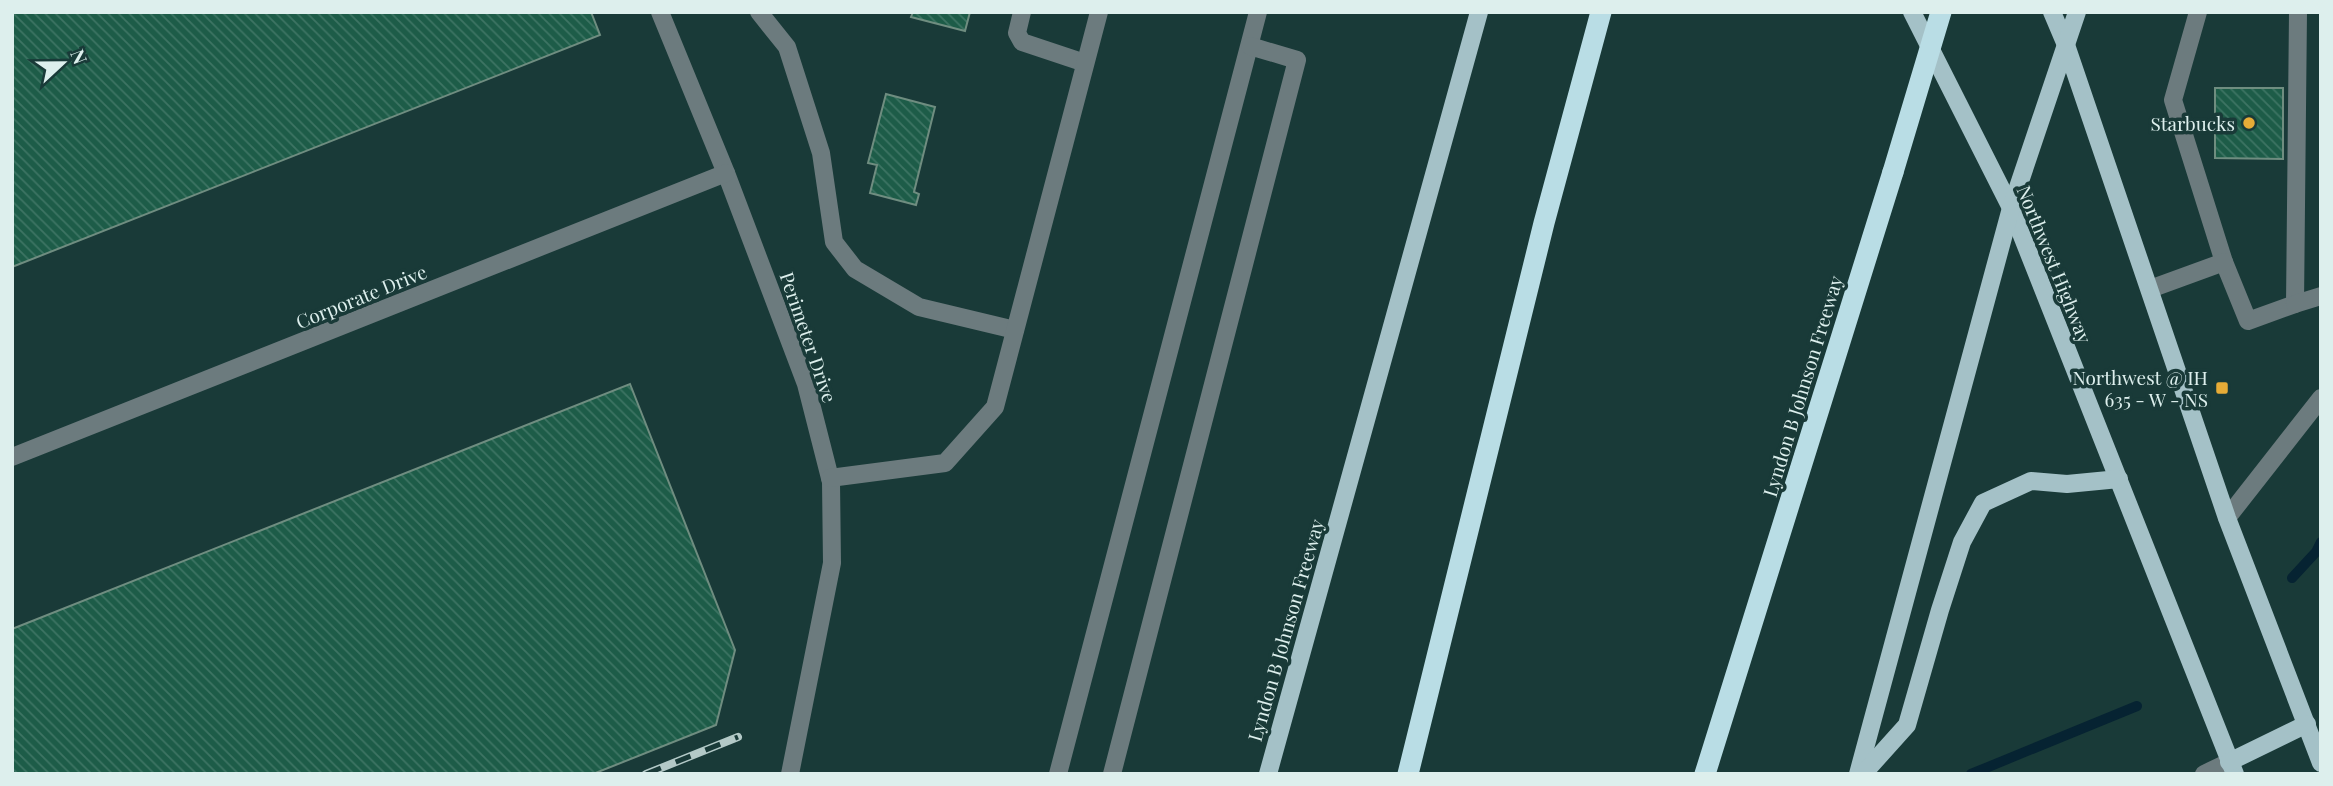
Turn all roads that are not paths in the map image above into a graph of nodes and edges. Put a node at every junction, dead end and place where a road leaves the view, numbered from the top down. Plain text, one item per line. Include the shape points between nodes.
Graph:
1 (660, 12) edge
2 (759, 12) edge
3 (1022, 12) edge
4 (1099, 12) edge
5 (1258, 12) edge
6 (1479, 12) edge
7 (1601, 12) edge
8 (1912, 12) edge
9 (1941, 12) edge
10 (2052, 12) edge
11 (2077, 12) edge
12 (2198, 12) edge
13 (2298, 12) edge
14 (2066, 45) junction
15 (1250, 46) junction
16 (1085, 63) junction
17 (726, 173) junction
18 (2011, 208) junction
19 (2224, 262) junction
20 (2150, 289) junction
21 (2321, 296) edge
22 (2295, 304) junction
23 (1015, 330) junction
24 (2321, 398) edge
25 (12, 457) edge
26 (830, 478) junction
27 (2119, 479) junction
28 (2227, 518) junction
29 (2314, 721) edge
30 (2321, 763) edge
31 (2232, 768) edge
32 (790, 774) edge
33 (1058, 774) edge
34 (1112, 774) edge
35 (1268, 774) edge
36 (1408, 774) edge
37 (1705, 774) edge
38 (1861, 774) edge
39 (2204, 774) edge

1 - 17 street, Perimeter Drive
2 - 23 street via 787,47 821,153 834,242 855,269 919,307
3 - 16 street via 1017,33 1022,42
4 - 16 street
5 - 15 street
6 - 35 main road, Lyndon B Johnson Freeway
7 - 36 highway
8 - 18 main road, Northwest Highway
9 - 37 highway, Lyndon B Johnson Freeway, bridge
10 - 14 main road
11 - 14 main road
12 - 19 street via 2173,100
13 - 22 street
14 - 18 main road
14 - 20 main road
15 - 33 street
15 - 34 street via 1297,60
16 - 23 street
17 - 25 street, Corporate Drive
17 - 26 street, Perimeter Drive via 806,384
18 - 27 main road, Northwest Highway
18 - 38 main road
19 - 20 street
19 - 22 street via 2248,321
20 - 28 main road
21 - 22 street
23 - 26 street via 995,407 945,463
24 - 28 street
26 - 32 street, Perimeter Drive via 832,563
27 - 31 main road, Northwest Highway
27 - 38 main road via 2067,484 2031,481 1983,503 1962,542 1907,725
28 - 29 main road
29 - 30 main road
29 - 31 main road
31 - 39 street

